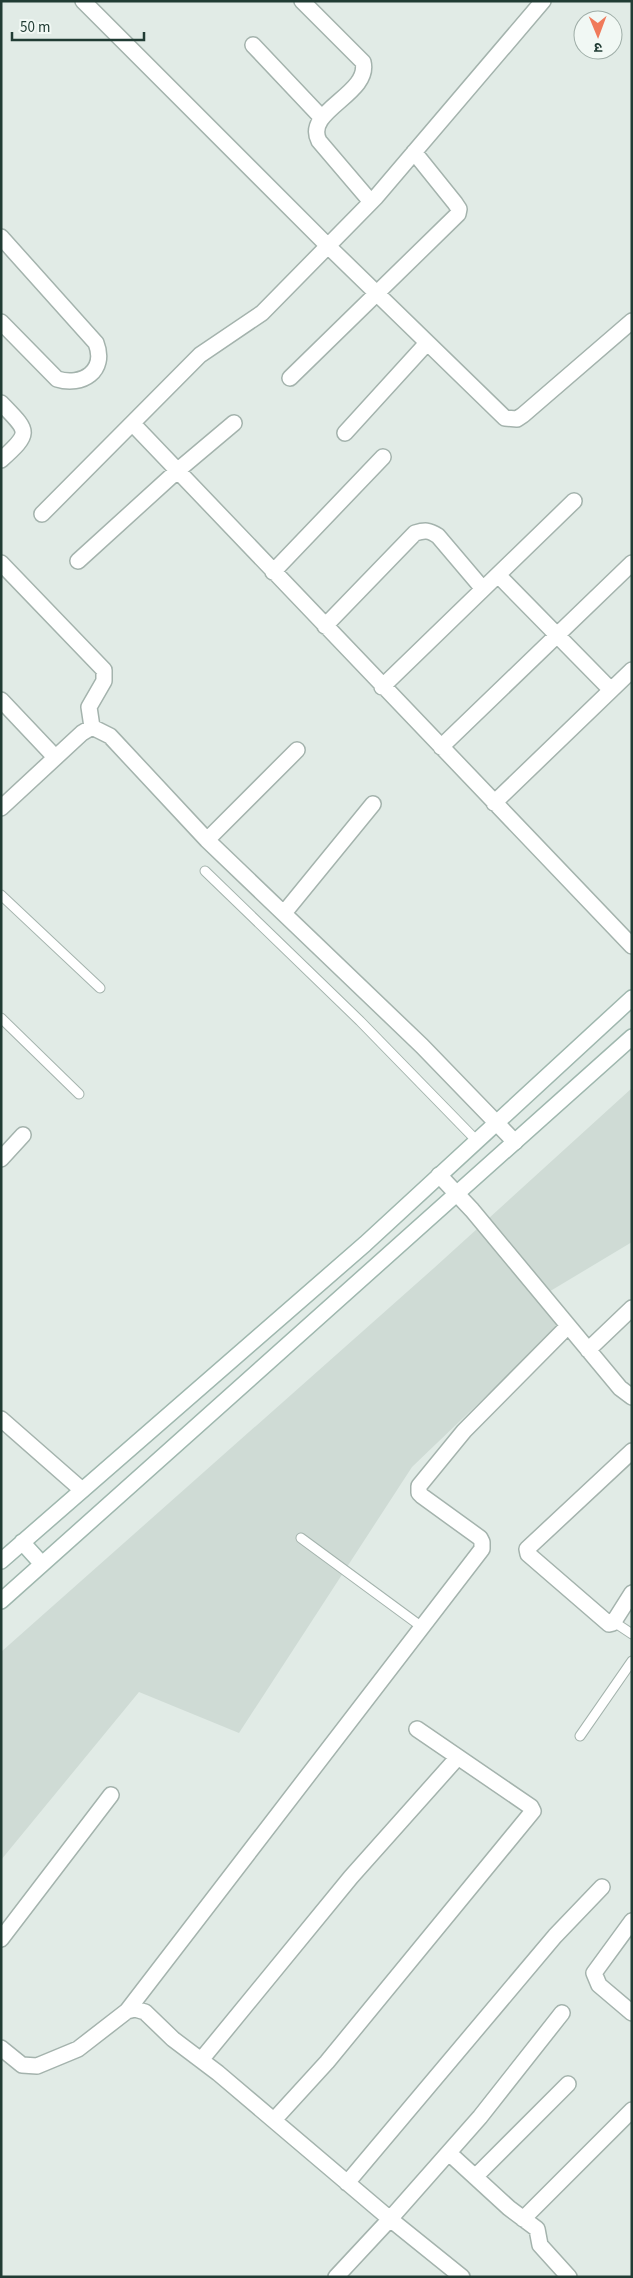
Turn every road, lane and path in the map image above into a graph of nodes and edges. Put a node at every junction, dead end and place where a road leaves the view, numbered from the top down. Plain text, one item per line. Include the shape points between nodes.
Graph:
1 (83, 1) edge
2 (302, 1) edge
3 (542, 1) edge
4 (253, 45) dead end
5 (322, 118) junction
6 (414, 152) junction
7 (371, 202) junction
8 (1, 237) edge
9 (327, 245) junction
10 (378, 295) junction
11 (632, 321) edge
12 (1, 322) edge
13 (427, 343) junction
14 (290, 378) dead end
15 (1, 403) edge
16 (234, 423) dead end
17 (133, 424) junction
18 (345, 433) dead end
19 (383, 457) dead end
20 (1, 460) edge
21 (177, 470) junction
22 (574, 501) dead end
23 (42, 514) dead end
24 (78, 561) dead end
25 (1, 563) edge
26 (632, 563) edge
27 (273, 572) junction
28 (498, 575) junction
29 (483, 589) junction
30 (325, 626) junction
31 (558, 635) junction
32 (632, 670) edge
33 (382, 686) junction
34 (612, 690) junction
35 (1, 700) edge
36 (92, 727) junction
37 (441, 747) junction
38 (297, 750) dead end
39 (55, 757) junction
40 (494, 803) junction
41 (373, 804) dead end
42 (1, 808) edge
43 (207, 840) junction
44 (205, 871) dead end
45 (1, 895) edge
46 (284, 913) junction
47 (632, 946) edge
48 (100, 988) dead end
49 (632, 998) edge
50 (1, 1018) edge
51 (632, 1037) edge
52 (79, 1094) dead end
53 (495, 1124) junction
54 (23, 1135) dead end
55 (477, 1140) junction
56 (515, 1142) junction
57 (1, 1159) edge
58 (440, 1175) junction
59 (456, 1194) junction
60 (632, 1308) edge
61 (568, 1326) junction
62 (588, 1350) junction
63 (632, 1397) edge
64 (1, 1419) edge
65 (632, 1451) edge
66 (82, 1490) junction
67 (301, 1538) dead end
68 (22, 1542) junction
69 (1, 1560) edge
70 (42, 1564) junction
71 (632, 1594) edge
72 (1, 1601) edge
73 (614, 1622) junction
74 (422, 1627) junction
75 (632, 1634) edge
76 (632, 1660) edge
77 (417, 1730) dead end
78 (580, 1736) dead end
79 (458, 1757) junction
80 (111, 1795) dead end
81 (602, 1887) dead end
82 (632, 1921) edge
83 (1, 1939) edge
84 (127, 2011) junction
85 (562, 2013) dead end
86 (632, 2013) edge
87 (1, 2048) edge
88 (202, 2060) junction
89 (568, 2084) dead end
90 (632, 2110) edge
91 (274, 2120) junction
92 (449, 2153) junction
93 (475, 2177) junction
94 (347, 2183) junction
95 (390, 2219) junction
96 (523, 2219) junction
97 (336, 2277) edge
98 (462, 2277) edge
99 (569, 2277) edge

1 - 9 street
2 - 5 street via 354,51 365,68 362,80
3 - 6 street
4 - 5 street
5 - 7 street via 317,128 319,142
6 - 7 street
6 - 10 street via 455,203 458,214
7 - 9 street
8 - 12 street via 96,343 100,354 98,363 91,374 80,381 57,379
9 - 10 street
9 - 17 street via 262,313 200,355
10 - 13 street
10 - 14 street
11 - 13 street via 517,419 505,418
13 - 18 street
15 - 20 street via 20,423 24,435 22,441
16 - 21 street
17 - 21 street
17 - 23 street
19 - 27 street
21 - 24 street
21 - 27 street
22 - 28 street
25 - 36 street via 104,670 104,681 89,707
26 - 31 street
27 - 30 street
28 - 29 street
28 - 31 street
29 - 30 street via 438,536 431,531 422,531 415,533
29 - 33 street
30 - 33 street
31 - 34 street
31 - 37 street
32 - 34 street
33 - 37 street
34 - 40 street
35 - 39 street
36 - 39 street
36 - 43 street via 110,736
37 - 40 street
38 - 43 street
39 - 42 street
40 - 47 street
41 - 46 street
43 - 46 street
44 - 55 lane
45 - 48 lane
46 - 53 street via 422,1046
49 - 53 street
50 - 52 lane
51 - 56 street
53 - 55 street
53 - 56 street
54 - 57 street
55 - 58 street
56 - 59 street
58 - 59 street
58 - 66 street
59 - 61 street
59 - 70 street
60 - 62 street
61 - 62 street
61 - 74 street via 464,1432 419,1486 422,1496 480,1538 483,1546
62 - 63 street via 620,1388
64 - 66 street
65 - 73 street via 527,1549 528,1554 609,1624
66 - 68 street
67 - 74 lane
68 - 69 street
68 - 70 street
70 - 72 street
71 - 73 street
73 - 75 lane
74 - 84 street
76 - 78 lane
77 - 79 street
79 - 88 street via 351,1877
79 - 91 street via 531,1806 532,1814 327,2062
80 - 83 street
81 - 94 street via 555,1936
82 - 86 street via 594,1973 599,1985
84 - 87 street via 78,2049 37,2066 22,2065
84 - 88 street via 144,2012
85 - 92 street
88 - 91 street
89 - 93 street
90 - 96 street
91 - 94 street
92 - 93 street
92 - 95 street
93 - 96 street
94 - 95 street
95 - 97 street
95 - 98 street
96 - 99 street via 537,2230 540,2245

